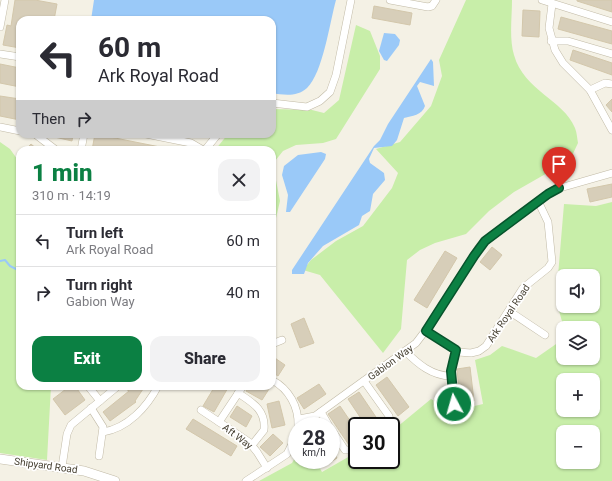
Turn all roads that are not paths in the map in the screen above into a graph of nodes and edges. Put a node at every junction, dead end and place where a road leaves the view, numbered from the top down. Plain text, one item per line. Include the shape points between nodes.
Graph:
1 (5, 0) edge
2 (350, 0) edge
3 (390, 0) edge
4 (436, 0) edge
5 (542, 0) edge
6 (552, 4) junction
7 (612, 22) edge
8 (0, 27) edge
9 (551, 41) junction
10 (0, 54) edge
11 (612, 54) edge
12 (16, 56) edge
13 (612, 84) edge
14 (590, 90) junction
15 (276, 103) edge
16 (0, 127) edge
17 (612, 129) edge
18 (16, 130) edge
19 (40, 138) edge
20 (166, 138) edge
21 (214, 138) edge
22 (51, 146) edge
23 (197, 146) edge
24 (208, 146) edge
25 (612, 173) edge
26 (538, 201) junction
27 (508, 311) junction
28 (426, 331) junction
29 (546, 335) dead end
30 (282, 340) dead end
31 (276, 342) edge
32 (456, 350) junction
33 (405, 351) junction
34 (451, 376) junction
35 (364, 381) junction
36 (276, 382) edge
37 (91, 390) edge
38 (113, 390) edge
39 (155, 390) edge
40 (240, 390) edge
41 (238, 393) junction
42 (100, 401) junction
43 (454, 404) dead end
44 (91, 408) junction
45 (201, 410) dead end
46 (321, 412) junction
47 (296, 417) edge
48 (311, 417) edge
49 (324, 417) edge
50 (389, 417) edge
51 (219, 422) junction
52 (103, 432) junction
53 (340, 442) edge
54 (252, 445) junction
55 (348, 450) edge
56 (288, 452) edge
57 (99, 456) dead end
58 (0, 459) edge
59 (62, 467) junction
60 (267, 468) junction
61 (103, 479) edge
62 (115, 481) edge
63 (246, 481) edge

1 - 8 street
2 - 15 street via 336,75 330,92 320,101 307,107
3 - 4 street via 428,7
5 - 6 street
6 - 7 street
6 - 9 street via 549,22
9 - 11 street via 568,41
9 - 14 street via 563,63
10 - 12 street
13 - 14 street via 605,83
14 - 17 street
16 - 18 street
19 - 22 street
20 - 23 street
21 - 24 street
25 - 26 street, Gabion Way via 559,188
26 - 27 street, Ark Royal Road via 548,222 552,262 527,284
26 - 28 street, Gabion Way via 480,247
27 - 29 street
27 - 32 street, Ark Royal Road via 483,349 471,353
28 - 32 street, Ark Royal Road
28 - 33 street, Gabion Way
30 - 31 street
32 - 34 street
33 - 34 street via 417,363 435,374
33 - 35 street, Gabion Way
34 - 43 street
35 - 46 street, Gabion Way
35 - 50 street
36 - 47 street via 290,396
37 - 42 street
38 - 42 street
39 - 52 street via 131,419 118,428
40 - 41 street
41 - 51 street
41 - 54 street via 258,406 262,414 264,430
42 - 44 street
44 - 52 street via 101,422
44 - 59 street via 68,429
45 - 51 street, Aft Way
46 - 48 street, Gabion Way
46 - 49 street
51 - 54 street, Aft Way
52 - 57 street
53 - 55 street via 345,450
54 - 60 street, Aft Way
56 - 60 street
58 - 59 street, Shipyard Road
59 - 61 street, Shipyard Road
60 - 63 street
61 - 62 street, Shipyard Road

